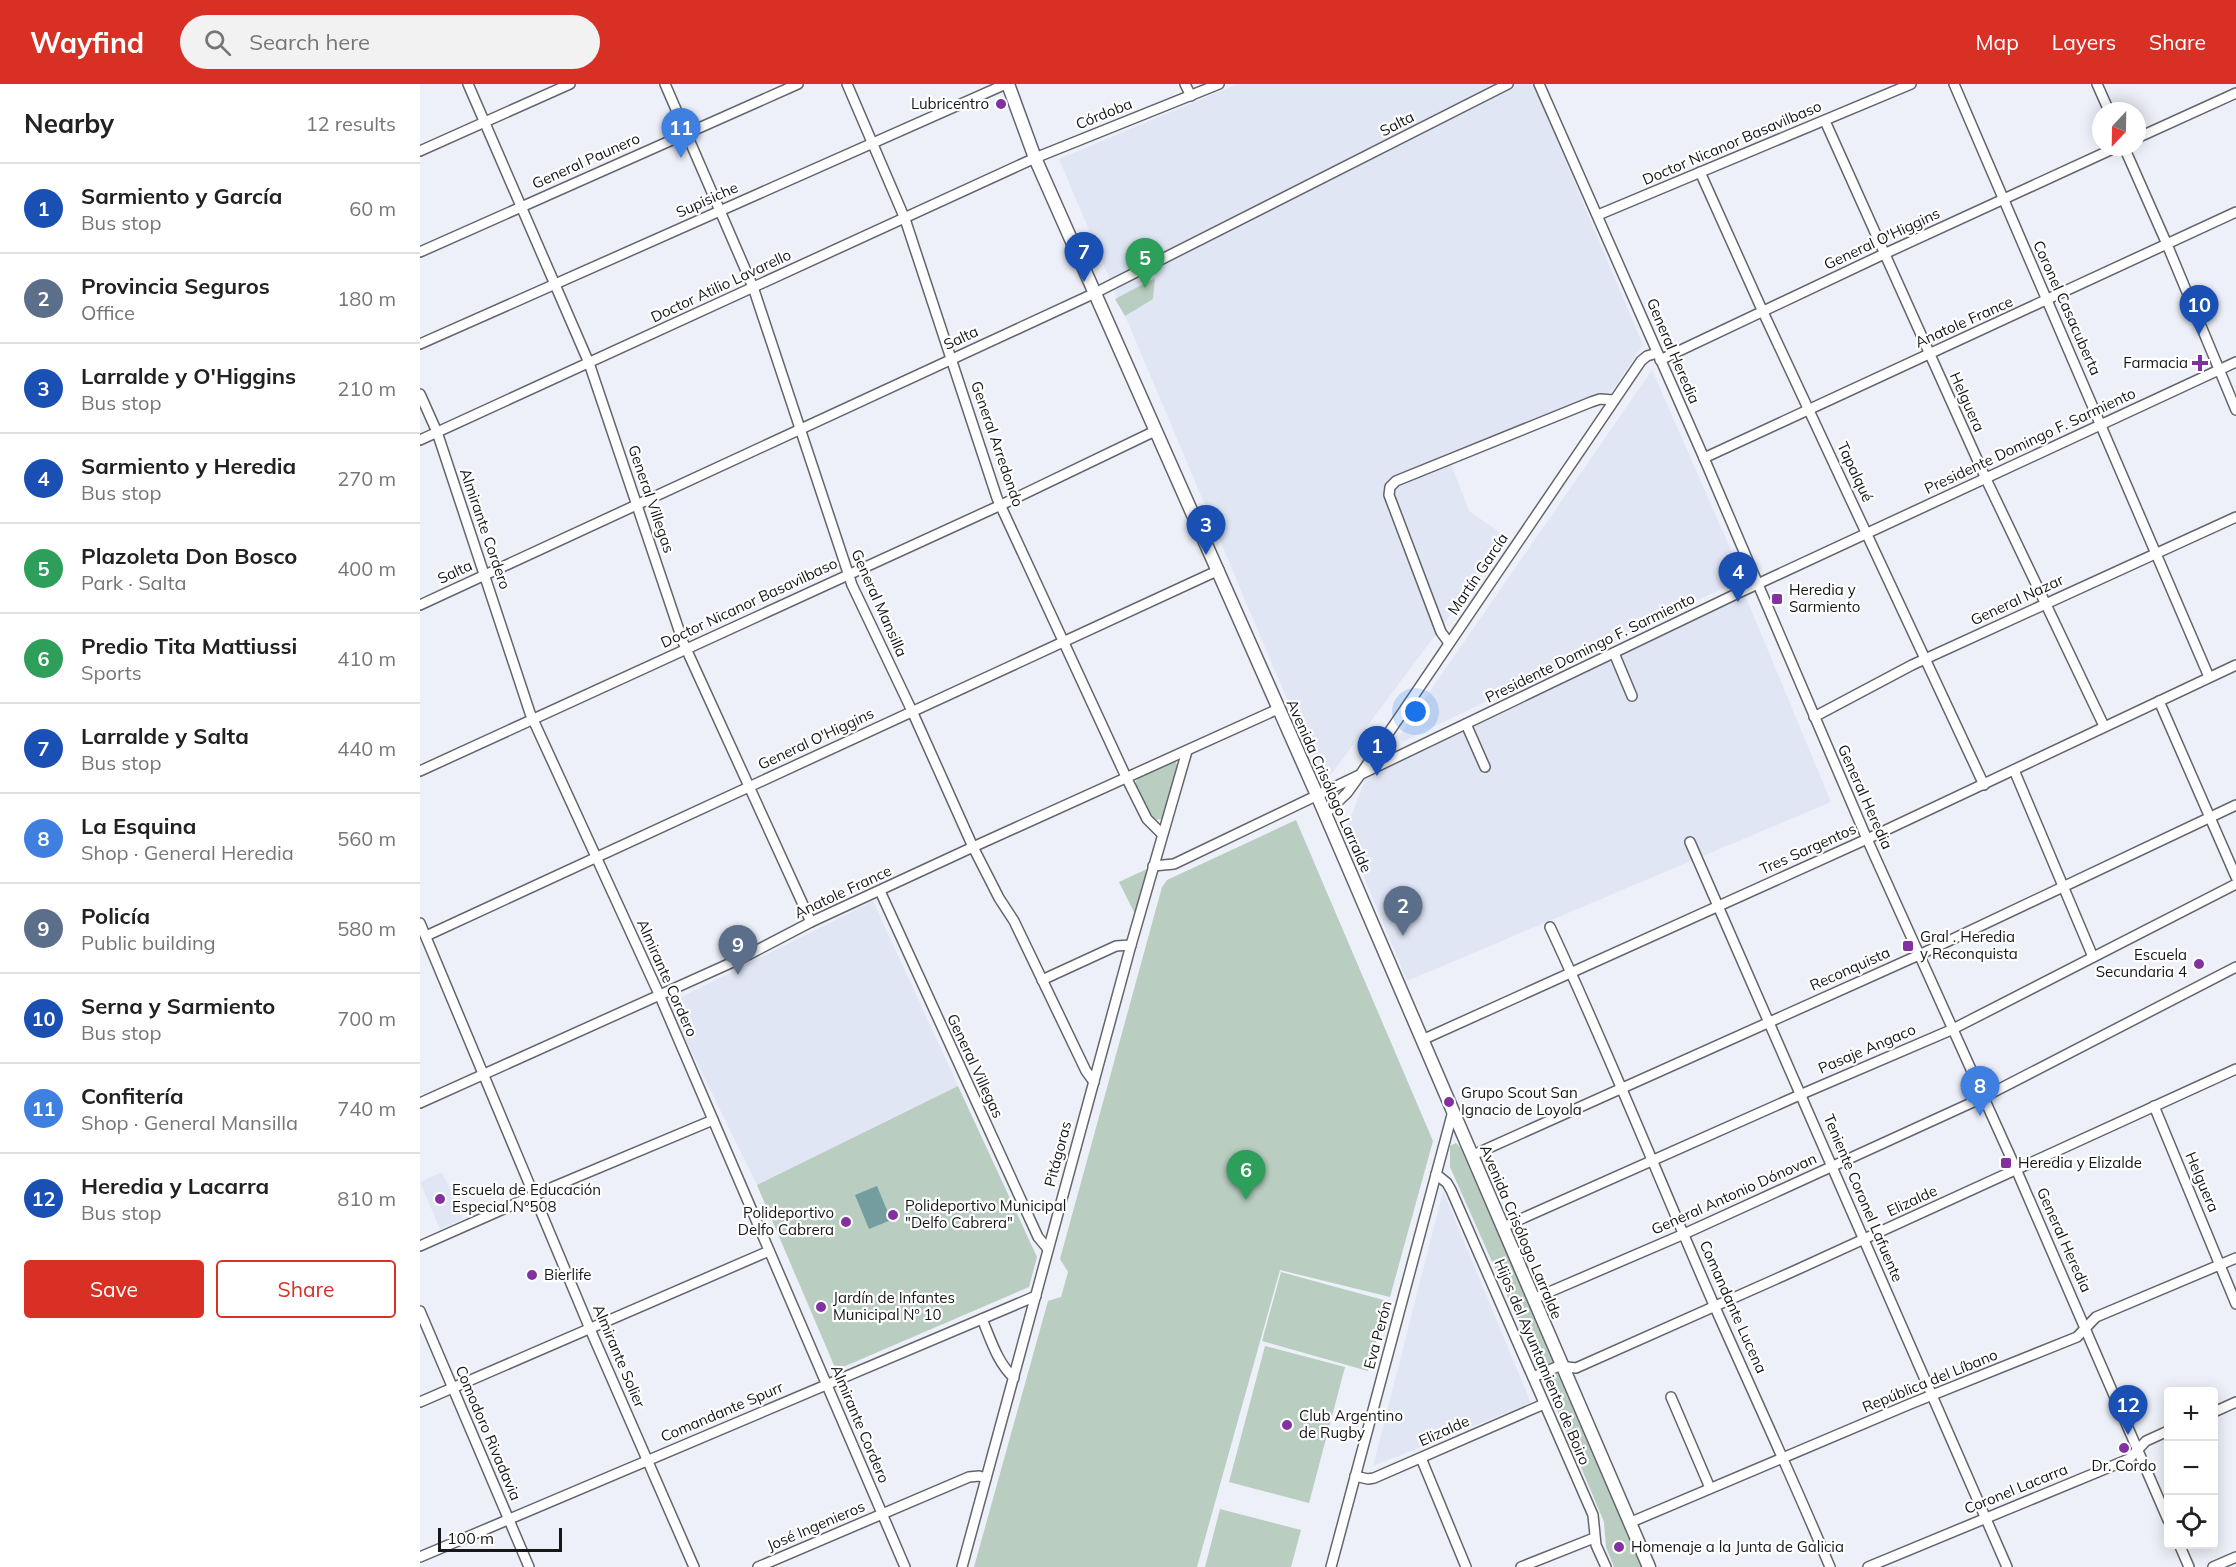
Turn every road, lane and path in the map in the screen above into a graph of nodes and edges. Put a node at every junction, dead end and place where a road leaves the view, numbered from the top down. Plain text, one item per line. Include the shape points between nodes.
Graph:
1 (468, 84) edge
2 (570, 84) edge
3 (665, 84) edge
4 (798, 84) edge
5 (847, 84) edge
6 (1007, 84) edge
7 (1185, 84) edge
8 (1219, 84) edge
9 (1508, 84) edge
10 (1539, 84) edge
11 (1911, 84) edge
12 (1954, 84) edge
13 (2097, 84) edge
14 (2236, 93) edge
15 (1191, 96) junction
16 (2105, 102) edge
17 (1825, 121) junction
18 (484, 122) junction
19 (686, 133) junction
20 (2146, 134) edge
21 (873, 144) junction
22 (420, 151) edge
23 (2097, 156) edge
24 (2128, 156) edge
25 (1035, 158) junction
26 (1700, 172) junction
27 (2003, 199) junction
28 (521, 207) junction
29 (719, 211) junction
30 (2236, 212) edge
31 (1598, 215) junction
32 (905, 219) junction
33 (2166, 242) junction
34 (420, 252) edge
35 (1884, 254) junction
36 (555, 284) junction
37 (753, 287) junction
38 (1095, 293) junction
39 (2047, 300) junction
40 (1763, 312) junction
41 (420, 344) edge
42 (1929, 354) junction
43 (1659, 356) junction
44 (952, 359) junction
45 (2236, 362) edge
46 (588, 363) junction
47 (2219, 369) junction
48 (420, 394) edge
49 (1614, 400) junction
50 (1809, 410) junction
51 (2236, 410) edge
52 (2102, 425) junction
53 (799, 430) junction
54 (1155, 431) junction
55 (436, 432) junction
56 (420, 440) edge
57 (1704, 458) junction
58 (1986, 479) junction
59 (637, 504) junction
60 (1001, 505) junction
61 (2236, 517) edge
62 (1867, 532) junction
63 (2156, 552) junction
64 (1219, 570) junction
65 (847, 574) junction
66 (485, 575) junction
67 (1756, 585) junction
68 (2045, 604) junction
69 (420, 605) edge
70 (1064, 640) junction
71 (1449, 643) junction
72 (686, 649) junction
73 (1614, 653) junction
74 (1924, 659) junction
75 (2236, 665) edge
76 (2209, 677) junction
77 (1632, 696) dead end
78 (2159, 701) junction
79 (1278, 709) junction
80 (912, 711) junction
81 (1814, 717) junction
82 (534, 719) junction
83 (1466, 724) junction
84 (2104, 726) junction
85 (1187, 751) junction
86 (1485, 767) dead end
87 (2014, 770) junction
88 (420, 771) edge
89 (1360, 775) junction
90 (1127, 778) junction
91 (1984, 785) junction
92 (748, 787) junction
93 (1314, 797) junction
94 (2236, 805) edge
95 (1325, 814) junction
96 (2209, 816) junction
97 (1162, 834) junction
98 (1867, 839) junction
99 (1690, 842) dead end
100 (973, 847) junction
101 (596, 857) junction
102 (1153, 866) junction
103 (2236, 877) edge
104 (2236, 884) edge
105 (2062, 886) junction
106 (880, 891) junction
107 (1719, 906) junction
108 (811, 922) junction
109 (420, 923) edge
110 (1550, 927) dead end
111 (426, 936) junction
112 (1131, 945) junction
113 (1919, 955) junction
114 (2092, 957) junction
115 (2236, 967) edge
116 (1571, 972) junction
117 (1042, 980) junction
118 (659, 994) junction
119 (1770, 1022) junction
120 (1951, 1029) junction
121 (1422, 1040) junction
122 (2236, 1070) edge
123 (484, 1074) junction
124 (1094, 1082) junction
125 (1622, 1088) junction
126 (1802, 1094) junction
127 (1982, 1098) junction
128 (420, 1103) edge
129 (2154, 1106) junction
130 (1453, 1111) junction
131 (713, 1120) junction
132 (1473, 1155) junction
133 (1653, 1160) junction
134 (1832, 1166) junction
135 (2016, 1169) junction
136 (1436, 1174) junction
137 (534, 1195) junction
138 (1503, 1227) junction
139 (1684, 1234) junction
140 (1863, 1239) junction
141 (420, 1246) edge
142 (1048, 1249) junction
143 (769, 1251) junction
144 (2236, 1258) edge
145 (2220, 1265) junction
146 (1036, 1296) junction
147 (1533, 1299) junction
148 (2236, 1304) edge
149 (1715, 1306) junction
150 (420, 1311) edge
151 (982, 1319) junction
152 (2086, 1327) junction
153 (590, 1329) junction
154 (1563, 1368) junction
155 (1533, 1377) junction
156 (1014, 1378) junction
157 (827, 1384) junction
158 (452, 1388) junction
159 (1932, 1396) junction
160 (1671, 1397) dead end
161 (420, 1401) edge
162 (2236, 1402) edge
163 (1544, 1404) junction
164 (2218, 1410) edge
165 (2164, 1433) edge
166 (2138, 1448) junction
167 (1421, 1458) junction
168 (1784, 1458) junction
169 (648, 1461) junction
170 (1355, 1476) junction
171 (986, 1478) junction
172 (1710, 1488) junction
173 (2164, 1508) edge
174 (882, 1514) junction
175 (1985, 1518) junction
176 (508, 1519) junction
177 (1629, 1523) junction
178 (1594, 1538) junction
179 (2181, 1549) edge
180 (420, 1557) edge
181 (2236, 1557) edge
182 (529, 1567) edge
183 (694, 1567) edge
184 (758, 1567) edge
185 (905, 1567) edge
186 (962, 1567) edge
187 (1331, 1567) edge
188 (1466, 1567) edge
189 (1521, 1567) edge
190 (1606, 1567) edge
191 (1649, 1567) edge
192 (1830, 1567) edge
193 (1868, 1567) edge
194 (2007, 1567) edge
195 (2189, 1567) edge
196 (2213, 1567) edge

1 - 18 street, General Villegas
2 - 18 street
3 - 19 street, General Mansilla
4 - 19 street, General Paunero
5 - 21 street, General Arredondo
6 - 21 street, Supisiche
6 - 25 main road, Avenida Crisólogo Larralde
7 - 15 street
8 - 15 street, Córdoba
9 - 38 street, Salta
10 - 31 street, General Heredia
11 - 17 street, Doctor Nicanor Basavilbaso
12 - 27 street, Coronel Casacuberta
13 - 16 street
14 - 20 street
15 - 25 street, Córdoba
17 - 26 street, Doctor Nicanor Basavilbaso
17 - 35 street, Helguera
18 - 22 street
18 - 28 street, General Villegas
19 - 28 street, General Paunero
19 - 29 street, General Mansilla
21 - 29 street, Supisiche
21 - 32 street, General Arredondo
23 - 27 street, General O'Higgins
24 - 33 street
25 - 32 street, Doctor Atilio Lavarello
25 - 38 main road, Avenida Crisólogo Larralde
26 - 31 street, Doctor Nicanor Basavilbaso
26 - 40 street, Tapalqué
27 - 35 street, General O'Higgins
27 - 39 street, Coronel Casacuberta
28 - 34 street, General Paunero
28 - 36 street, General Villegas
29 - 36 street, Supisiche
29 - 37 street, General Mansilla
30 - 33 street, Anatole France
31 - 43 street, General Heredia
32 - 37 street, Doctor Atilio Lavarello
32 - 44 street, General Arredondo
33 - 39 street, Anatole France
33 - 47 street
35 - 40 street, General O'Higgins
35 - 42 street, Helguera
36 - 41 street, Supisiche
36 - 46 street, General Villegas
37 - 46 street, Doctor Atilio Lavarello
37 - 53 street, General Mansilla
38 - 44 street, Salta
38 - 54 main road, Avenida Crisólogo Larralde
39 - 42 street, Anatole France
39 - 52 street, Coronel Casacuberta
40 - 43 street, General O'Higgins
40 - 50 street, Tapalqué
42 - 50 street, Anatole France
42 - 58 street, Helguera
43 - 49 street, Martín García via 1647,356 1641,361
43 - 57 street, General Heredia
44 - 53 street, Salta
44 - 60 street, General Arredondo
45 - 47 street, Presidente Domingo F. Sarmiento
46 - 55 street, Doctor Atilio Lavarello
46 - 59 street, General Villegas
47 - 51 street
47 - 52 street, Presidente Domingo F. Sarmiento
48 - 55 street, Almirante Cordero
49 - 71 street, Martín García
49 - 71 street via 1591,402 1396,481 1390,487 1389,495 1441,632
50 - 57 street, Anatole France
50 - 62 street, Tapalqué
52 - 58 street, Presidente Domingo F. Sarmiento
52 - 63 street, Coronel Casacuberta
53 - 59 street, Salta
53 - 65 street, General Mansilla
54 - 60 street, Doctor Nicanor Basavilbaso
54 - 64 main road, Avenida Crisólogo Larralde
55 - 56 street, Doctor Atilio Lavarello
55 - 66 street, Almirante Cordero
57 - 67 street, General Heredia
58 - 62 street, Presidente Domingo F. Sarmiento
58 - 68 street, Helguera
59 - 66 street, Salta
59 - 72 street, General Villegas
60 - 65 street, Doctor Nicanor Basavilbaso
60 - 70 street, General Arredondo
61 - 63 street, General Nazar
62 - 67 street, Presidente Domingo F. Sarmiento
62 - 74 street, Tapalqué
63 - 68 street, General Nazar
63 - 76 street, Coronel Casacuberta
64 - 70 street, General O'Higgins
64 - 79 main road, Avenida Crisólogo Larralde
65 - 72 street, Doctor Nicanor Basavilbaso
65 - 80 street, General Mansilla
66 - 69 street, Salta
66 - 82 street, Almirante Cordero
67 - 73 street, Presidente Domingo F. Sarmiento
67 - 81 street, General Heredia
68 - 74 street, General Nazar
68 - 84 street, Helguera
70 - 80 street, General O'Higgins
70 - 90 street, General Arredondo
71 - 89 street, Martín García
72 - 82 street, Doctor Nicanor Basavilbaso
72 - 92 street, General Villegas
73 - 77 street
73 - 83 street, Presidente Domingo F. Sarmiento
74 - 81 street, General Nazar
74 - 91 street, Tapalqué
75 - 76 street, Tres Sargentos
76 - 78 street, Tres Sargentos
78 - 84 street, Tres Sargentos
78 - 96 street
79 - 85 street, Anatole France
79 - 93 main road, Avenida Crisólogo Larralde
80 - 92 street, General O'Higgins
80 - 100 street, General Mansilla
81 - 98 street, General Heredia
82 - 88 street, Doctor Nicanor Basavilbaso
82 - 101 street, Almirante Cordero
83 - 86 street
83 - 89 street, Presidente Domingo F. Sarmiento
84 - 87 street, Tres Sargentos
85 - 90 street, Anatole France
85 - 97 street, Pitágoras
87 - 91 street, Tres Sargentos
87 - 105 street
89 - 93 street, Presidente Domingo F. Sarmiento
89 - 95 street, Martín García
90 - 97 street, General Arredondo via 1148,819
90 - 100 street, Anatole France
91 - 98 street, Tres Sargentos
92 - 101 street, General O'Higgins
92 - 108 street, General Villegas
93 - 95 main road, Avenida Crisólogo Larralde
93 - 102 street, Presidente Domingo F. Sarmiento via 1174,864
94 - 96 street, Reconquista
95 - 121 main road, Avenida Crisólogo Larralde
96 - 103 street
96 - 105 street, Reconquista
97 - 102 street, Pitágoras
98 - 107 street, Tres Sargentos
98 - 113 street, General Heredia
99 - 107 street, Teniente Coronel Lafuente
100 - 106 street, Anatole France
100 - 117 street, General Mansilla
101 - 111 street, General O'Higgins
101 - 118 street, Almirante Cordero
102 - 112 street, Pitágoras
104 - 114 street, Pasaje Angaco
105 - 113 street, Reconquista
105 - 114 street
106 - 108 street, Anatole France
106 - 142 street, General Villegas via 1038,1237
107 - 116 street, Tres Sargentos
107 - 119 street, Teniente Coronel Lafuente
108 - 118 street, Anatole France
109 - 111 street, Almirante Solier
110 - 116 street, Comandante Lucena
111 - 123 street, Almirante Solier
112 - 117 street via 1116,946
112 - 124 street, Pitágoras
113 - 119 street, Reconquista
113 - 120 street, General Heredia
114 - 120 street, Pasaje Angaco
115 - 127 street, General Antonio Dónovan
116 - 121 street, Tres Sargentos
116 - 125 street, Comandante Lucena
117 - 124 street, General Mansilla
118 - 123 street, Anatole France
118 - 131 street, Almirante Cordero
119 - 125 street, Reconquista
119 - 126 street, Teniente Coronel Lafuente
120 - 126 street, Pasaje Angaco
120 - 127 street, General Heredia
121 - 130 main road, Avenida Crisólogo Larralde
122 - 129 street, Elizalde
123 - 128 street, Anatole France
123 - 137 street, Almirante Solier
124 - 142 street, Pitágoras
125 - 132 street, Reconquista
125 - 133 street, Comandante Lucena
126 - 133 street, Pasaje Angaco
126 - 134 street, Teniente Coronel Lafuente
127 - 134 street, General Antonio Dónovan
127 - 135 street, General Heredia
129 - 135 street, Elizalde
129 - 145 street, Helguera
130 - 132 main road, Avenida Crisólogo Larralde
130 - 136 street, Eva Perón
131 - 137 street
131 - 143 street, Almirante Cordero
132 - 138 main road, Avenida Crisólogo Larralde
133 - 138 street, Pasaje Angaco
133 - 139 street, Comandante Lucena
134 - 139 street, General Antonio Dónovan
134 - 140 street, Teniente Coronel Lafuente
135 - 140 street, Elizalde
135 - 152 street, General Heredia
136 - 155 street, Hijos del Ayuntamiento de Boiro via 1451,1190
136 - 170 street, Eva Perón
137 - 141 street
137 - 153 street, Almirante Solier
138 - 147 main road, Avenida Crisólogo Larralde
139 - 147 street, General Antonio Dónovan
139 - 149 street, Comandante Lucena
140 - 149 street, Elizalde
140 - 159 street, Teniente Coronel Lafuente
142 - 146 street, Pitágoras
143 - 153 street
143 - 157 street, Almirante Cordero
144 - 145 street, República del Líbano
145 - 148 street, Helguera
145 - 152 street, República del Líbano via 2096,1317
146 - 151 street, Comandante Spurr
146 - 156 street, Pitágoras
147 - 154 main road, Avenida Crisólogo Larralde
149 - 154 street, Elizalde via 1576,1368
149 - 168 street, Comandante Lucena
150 - 158 street, Comodoro Rivadavia
151 - 156 street via 1000,1361
151 - 157 street, Comandante Spurr
152 - 159 street, República del Líbano via 2077,1337
152 - 166 street, General Heredia
153 - 158 street
153 - 169 street, Almirante Solier
154 - 155 street, Elizalde via 1559,1366
154 - 177 main road, Avenida Crisólogo Larralde
155 - 163 street, Hijos del Ayuntamiento de Boiro
156 - 171 street, Pitágoras
157 - 169 street, Comandante Spurr
157 - 174 street, Almirante Cordero
158 - 161 street
158 - 176 street, Comodoro Rivadavia
159 - 168 street, República del Líbano
159 - 175 street, Teniente Coronel Lafuente
160 - 172 street
162 - 164 street
163 - 167 street, Elizalde
163 - 178 street, Hijos del Ayuntamiento de Boiro via 1593,1515
165 - 166 street, Coronel Lacarra
166 - 173 street, General Heredia
166 - 175 street, Coronel Lacarra via 2129,1459
167 - 170 street, Elizalde via 1374,1478
167 - 188 street
168 - 172 street, República del Líbano
168 - 192 street, Comandante Lucena
169 - 176 street, Comandante Spurr
169 - 183 street, Almirante Solier
170 - 187 street, Eva Perón
171 - 174 street, José Ingenieros via 969,1478
171 - 186 street, Pitágoras
172 - 177 street, República del Líbano
174 - 184 street, José Ingenieros
174 - 185 street, Almirante Cordero
175 - 193 street, Coronel Lacarra
175 - 194 street, Teniente Coronel Lafuente
176 - 180 street, Comandante Spurr
176 - 182 street, Comodoro Rivadavia
177 - 191 main road, Avenida Crisólogo Larralde
178 - 189 street
178 - 190 street, Hijos del Ayuntamiento de Boiro
179 - 195 street
181 - 196 street

